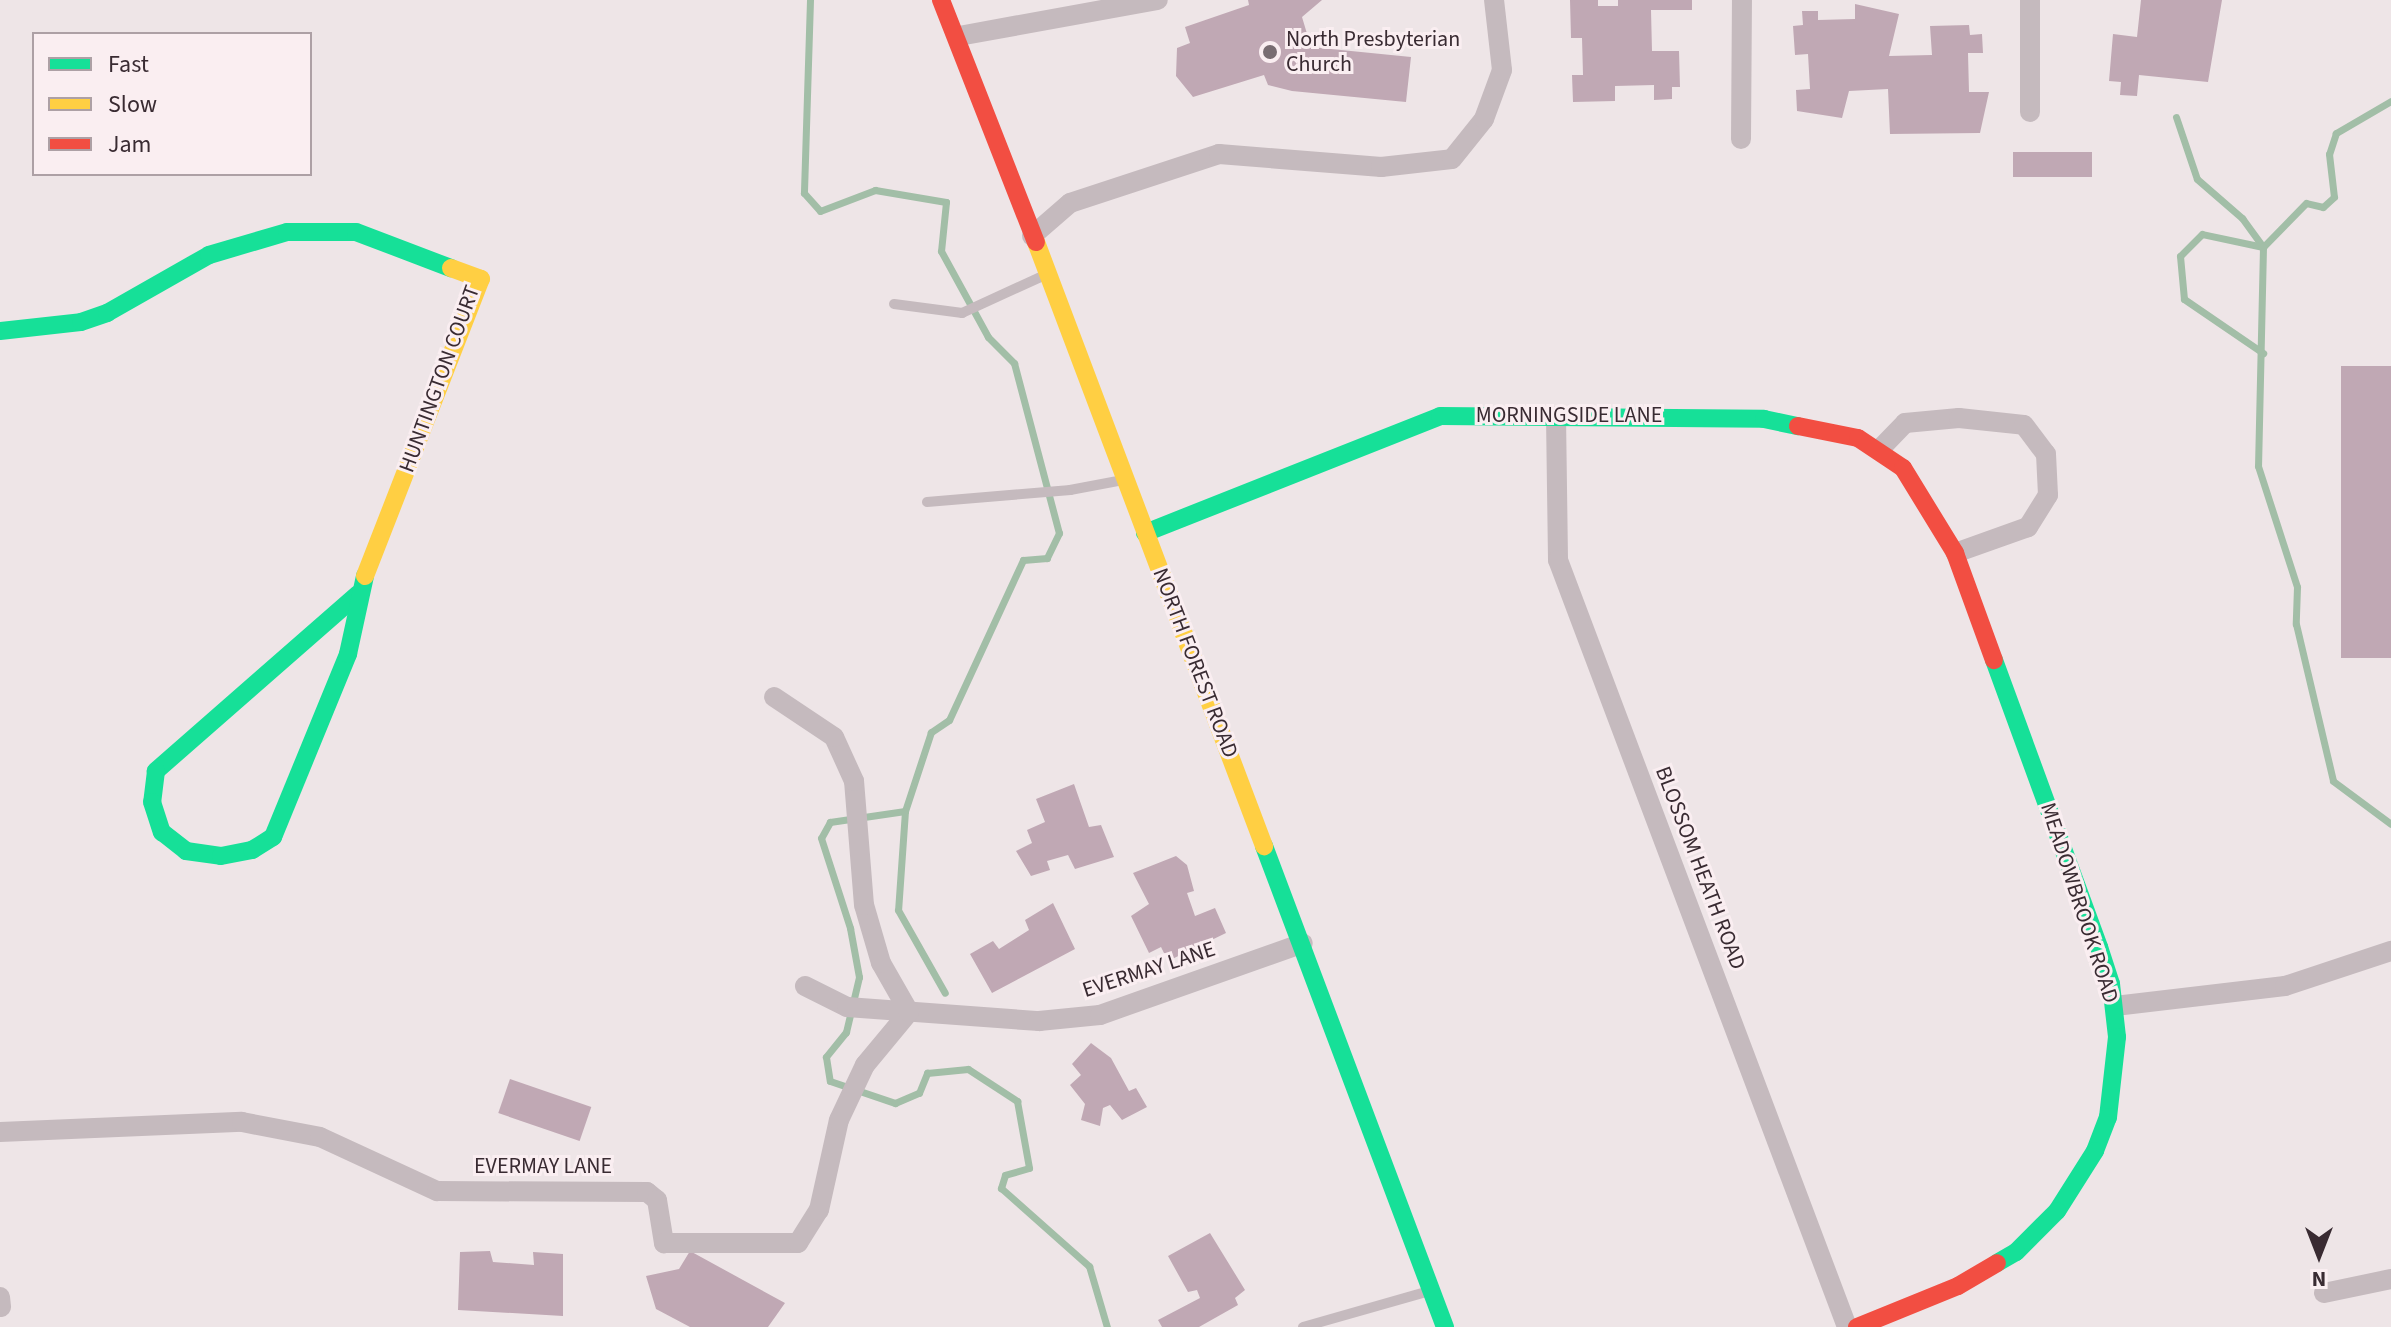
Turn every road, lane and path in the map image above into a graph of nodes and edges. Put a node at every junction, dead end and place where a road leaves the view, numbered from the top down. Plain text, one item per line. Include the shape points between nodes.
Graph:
1 (941, 0) edge
2 (1494, 0) edge
3 (1742, 0) edge
4 (2030, 0) edge
5 (1147, 2) edge
6 (959, 36) junction
7 (2030, 112) dead end
8 (1741, 139) dead end
9 (1032, 236) junction
10 (1047, 274) junction
11 (894, 304) dead end
12 (0, 331) edge
13 (1556, 416) junction
14 (1880, 449) junction
15 (1125, 479) junction
16 (927, 502) dead end
17 (1145, 533) junction
18 (1955, 553) junction
19 (358, 594) junction
20 (774, 697) dead end
21 (1303, 943) junction
22 (2391, 951) edge
23 (805, 986) dead end
24 (2115, 1006) junction
25 (909, 1012) junction
26 (0, 1132) edge
27 (2391, 1279) edge
28 (1430, 1290) junction
29 (2324, 1293) dead end
30 (0, 1297) edge
31 (1, 1307) edge
32 (1303, 1327) edge
33 (1445, 1327) edge
34 (1847, 1327) edge
35 (1857, 1327) edge

1 - 6 street, NORTH FOREST ROAD
2 - 9 street via 1502,70 1484,119 1452,159 1381,167 1219,154 1070,203
3 - 8 street
4 - 7 street
5 - 6 street
6 - 9 street, NORTH FOREST ROAD
9 - 10 street, NORTH FOREST ROAD
10 - 11 lane via 962,313
10 - 15 street, NORTH FOREST ROAD
12 - 19 street, HUNTINGTON COURT via 81,322 107,313 209,255 287,232 356,232 481,279
13 - 14 street, MORNINGSIDE LANE via 1764,419 1823,428
13 - 17 street, MORNINGSIDE LANE via 1440,416
13 - 34 street, BLOSSOM HEATH ROAD via 1558,560
14 - 18 street, MORNINGSIDE LANE via 1927,500
14 - 18 street via 1905,423 1959,418 2024,425 2046,454 2048,495 2028,527
15 - 16 lane via 1070,490
15 - 17 street, NORTH FOREST ROAD
17 - 21 street, NORTH FOREST ROAD
18 - 24 street, MEADOWBROOK ROAD
19 - 19 street, HUNTINGTON COURT via 156,771 152,802 162,832 186,851 221,856 252,850 273,837 348,654
20 - 25 street via 834,737 854,781 864,905 881,963
21 - 25 street, EVERMAY LANE via 1100,1015 1039,1021
21 - 28 street, NORTH FOREST ROAD
22 - 24 street via 2285,986
23 - 25 street, EVERMAY LANE via 847,1007
24 - 35 street, MEADOWBROOK ROAD via 2115,1084 2108,1117 2095,1151 2057,1211 2016,1252 1958,1286
25 - 26 street, EVERMAY LANE via 865,1065 845,1106 819,1210 798,1243 664,1243 657,1200 647,1192 437,1191 320,1137 242,1122
27 - 29 street
28 - 32 lane
28 - 33 street, NORTH FOREST ROAD
30 - 31 street

